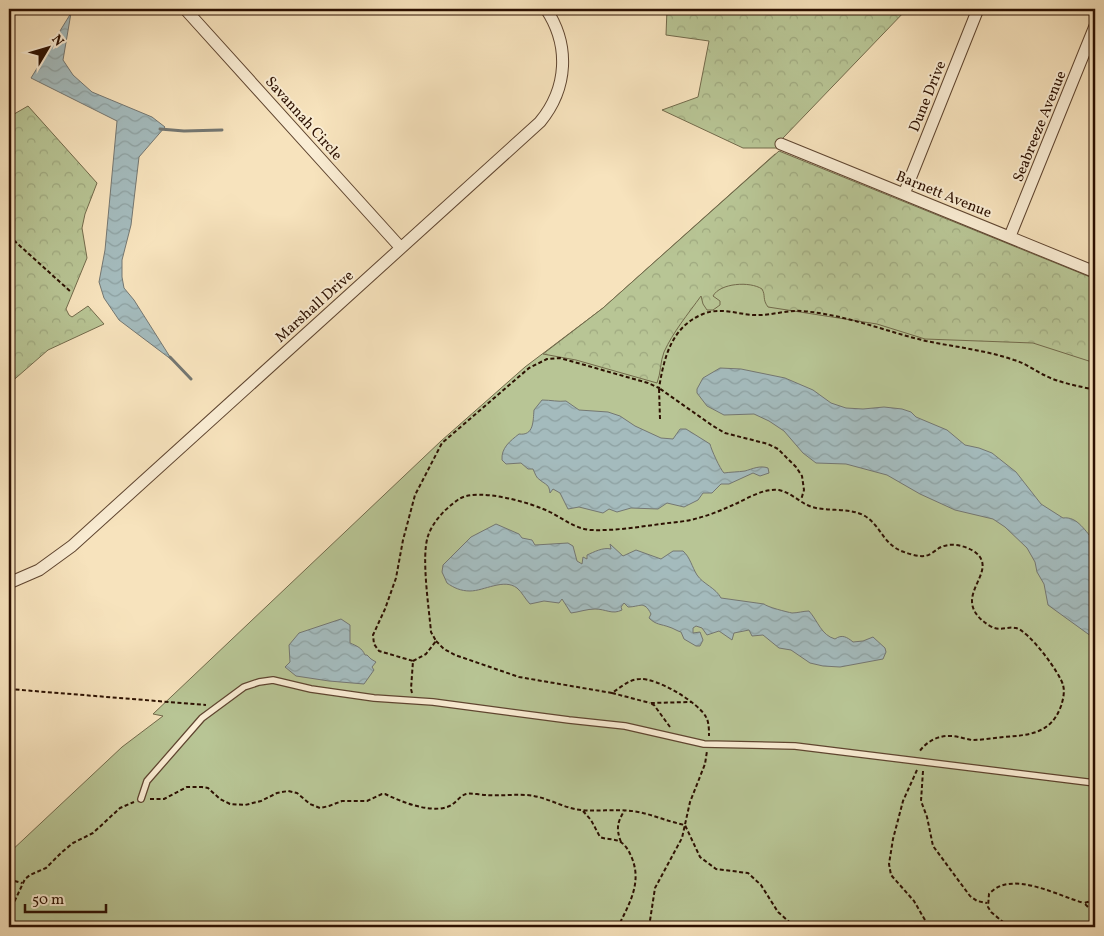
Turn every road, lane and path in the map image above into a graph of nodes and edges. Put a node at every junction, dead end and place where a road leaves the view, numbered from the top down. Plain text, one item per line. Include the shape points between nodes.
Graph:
1 (184, 9) edge
2 (546, 9) edge
3 (978, 9) edge
4 (1095, 26) edge
5 (781, 144) dead end
6 (904, 194) junction
7 (9, 236) edge
8 (1010, 236) junction
9 (401, 248) junction
10 (1095, 272) edge
11 (70, 292) dead end
12 (660, 388) junction
13 (1095, 390) edge
14 (660, 419) dead end
15 (800, 500) junction
16 (9, 583) edge
17 (436, 641) junction
18 (413, 661) junction
19 (9, 689) edge
20 (612, 693) junction
21 (414, 701) junction
22 (691, 702) junction
23 (650, 703) junction
24 (218, 706) junction
25 (682, 739) junction
26 (709, 744) junction
27 (919, 760) junction
28 (1095, 783) edge
29 (141, 799) junction
30 (581, 810) junction
31 (625, 810) junction
32 (685, 825) junction
33 (621, 842) junction
34 (9, 882) edge
35 (22, 883) junction
36 (1095, 900) edge
37 (987, 903) junction
38 (1084, 903) junction
39 (9, 913) edge
40 (1095, 914) edge
41 (285, 927) edge
42 (333, 927) edge
43 (618, 927) edge
44 (649, 927) edge
45 (795, 927) edge
46 (929, 927) edge
47 (1009, 927) edge

1 - 9 street, Savannah Circle
2 - 9 street, Marshall Drive via 556,26 563,55 561,82 552,106 533,129
3 - 6 street, Dune Drive
4 - 8 street, Seabreeze Avenue
5 - 6 street, Barnett Avenue
6 - 8 street, Barnett Avenue
7 - 11 path
8 - 10 street, Barnett Avenue
9 - 16 street, Marshall Drive via 65,551 39,570
12 - 13 path via 663,362 670,346 682,328 699,316 719,311 756,316 798,311 991,352 1055,379
12 - 14 path
12 - 15 path via 725,433 778,448 802,476 804,490
12 - 18 path via 568,360 547,358 529,368 442,443 411,504 396,578 373,635 379,651
15 - 17 path via 786,492 770,490 696,519 592,530 578,528 551,512 523,502 479,494 464,496 439,517 427,541 426,570 432,632
15 - 27 path via 814,507 860,514 872,522 890,545 906,552 927,555 951,544 974,552 980,558 982,569 972,597 974,610 994,628 1016,628 1026,634 1061,681 1064,691 1059,712 1040,731 1027,736 970,740 950,736 936,738 921,748
17 - 18 path via 426,654
17 - 20 path via 455,656 519,677
18 - 21 path via 411,688
19 - 24 path
20 - 22 path via 640,679 658,684
20 - 23 path
21 - 24 lane via 310,689 273,680 244,688
21 - 25 lane via 626,726
22 - 23 path
22 - 26 path via 707,718
23 - 25 path
24 - 29 lane via 202,718 147,780
25 - 26 lane
26 - 27 lane via 795,746
26 - 32 path
27 - 28 lane
27 - 37 path via 924,773 921,801 933,846 970,896
27 - 46 path via 903,801 889,864 891,876 914,901
29 - 30 path via 164,799 194,786 208,788 225,802 237,806 288,791 320,808 342,801 367,801 382,794 409,804 446,808 470,793 498,797 533,796
29 - 35 path via 120,808 93,833 73,843 46,868 30,875
30 - 31 path
30 - 33 path via 589,817 600,837
31 - 32 path
31 - 33 path via 617,827
32 - 44 path via 678,848 655,888
32 - 45 path via 700,857 716,869 748,873 761,885 778,912
33 - 43 path via 634,862 636,879 630,904
34 - 35 path
35 - 39 path
36 - 38 path
37 - 38 path via 989,894 998,886 1013,883 1033,886
37 - 47 path via 989,910
38 - 40 path
41 - 42 path via 314,921

